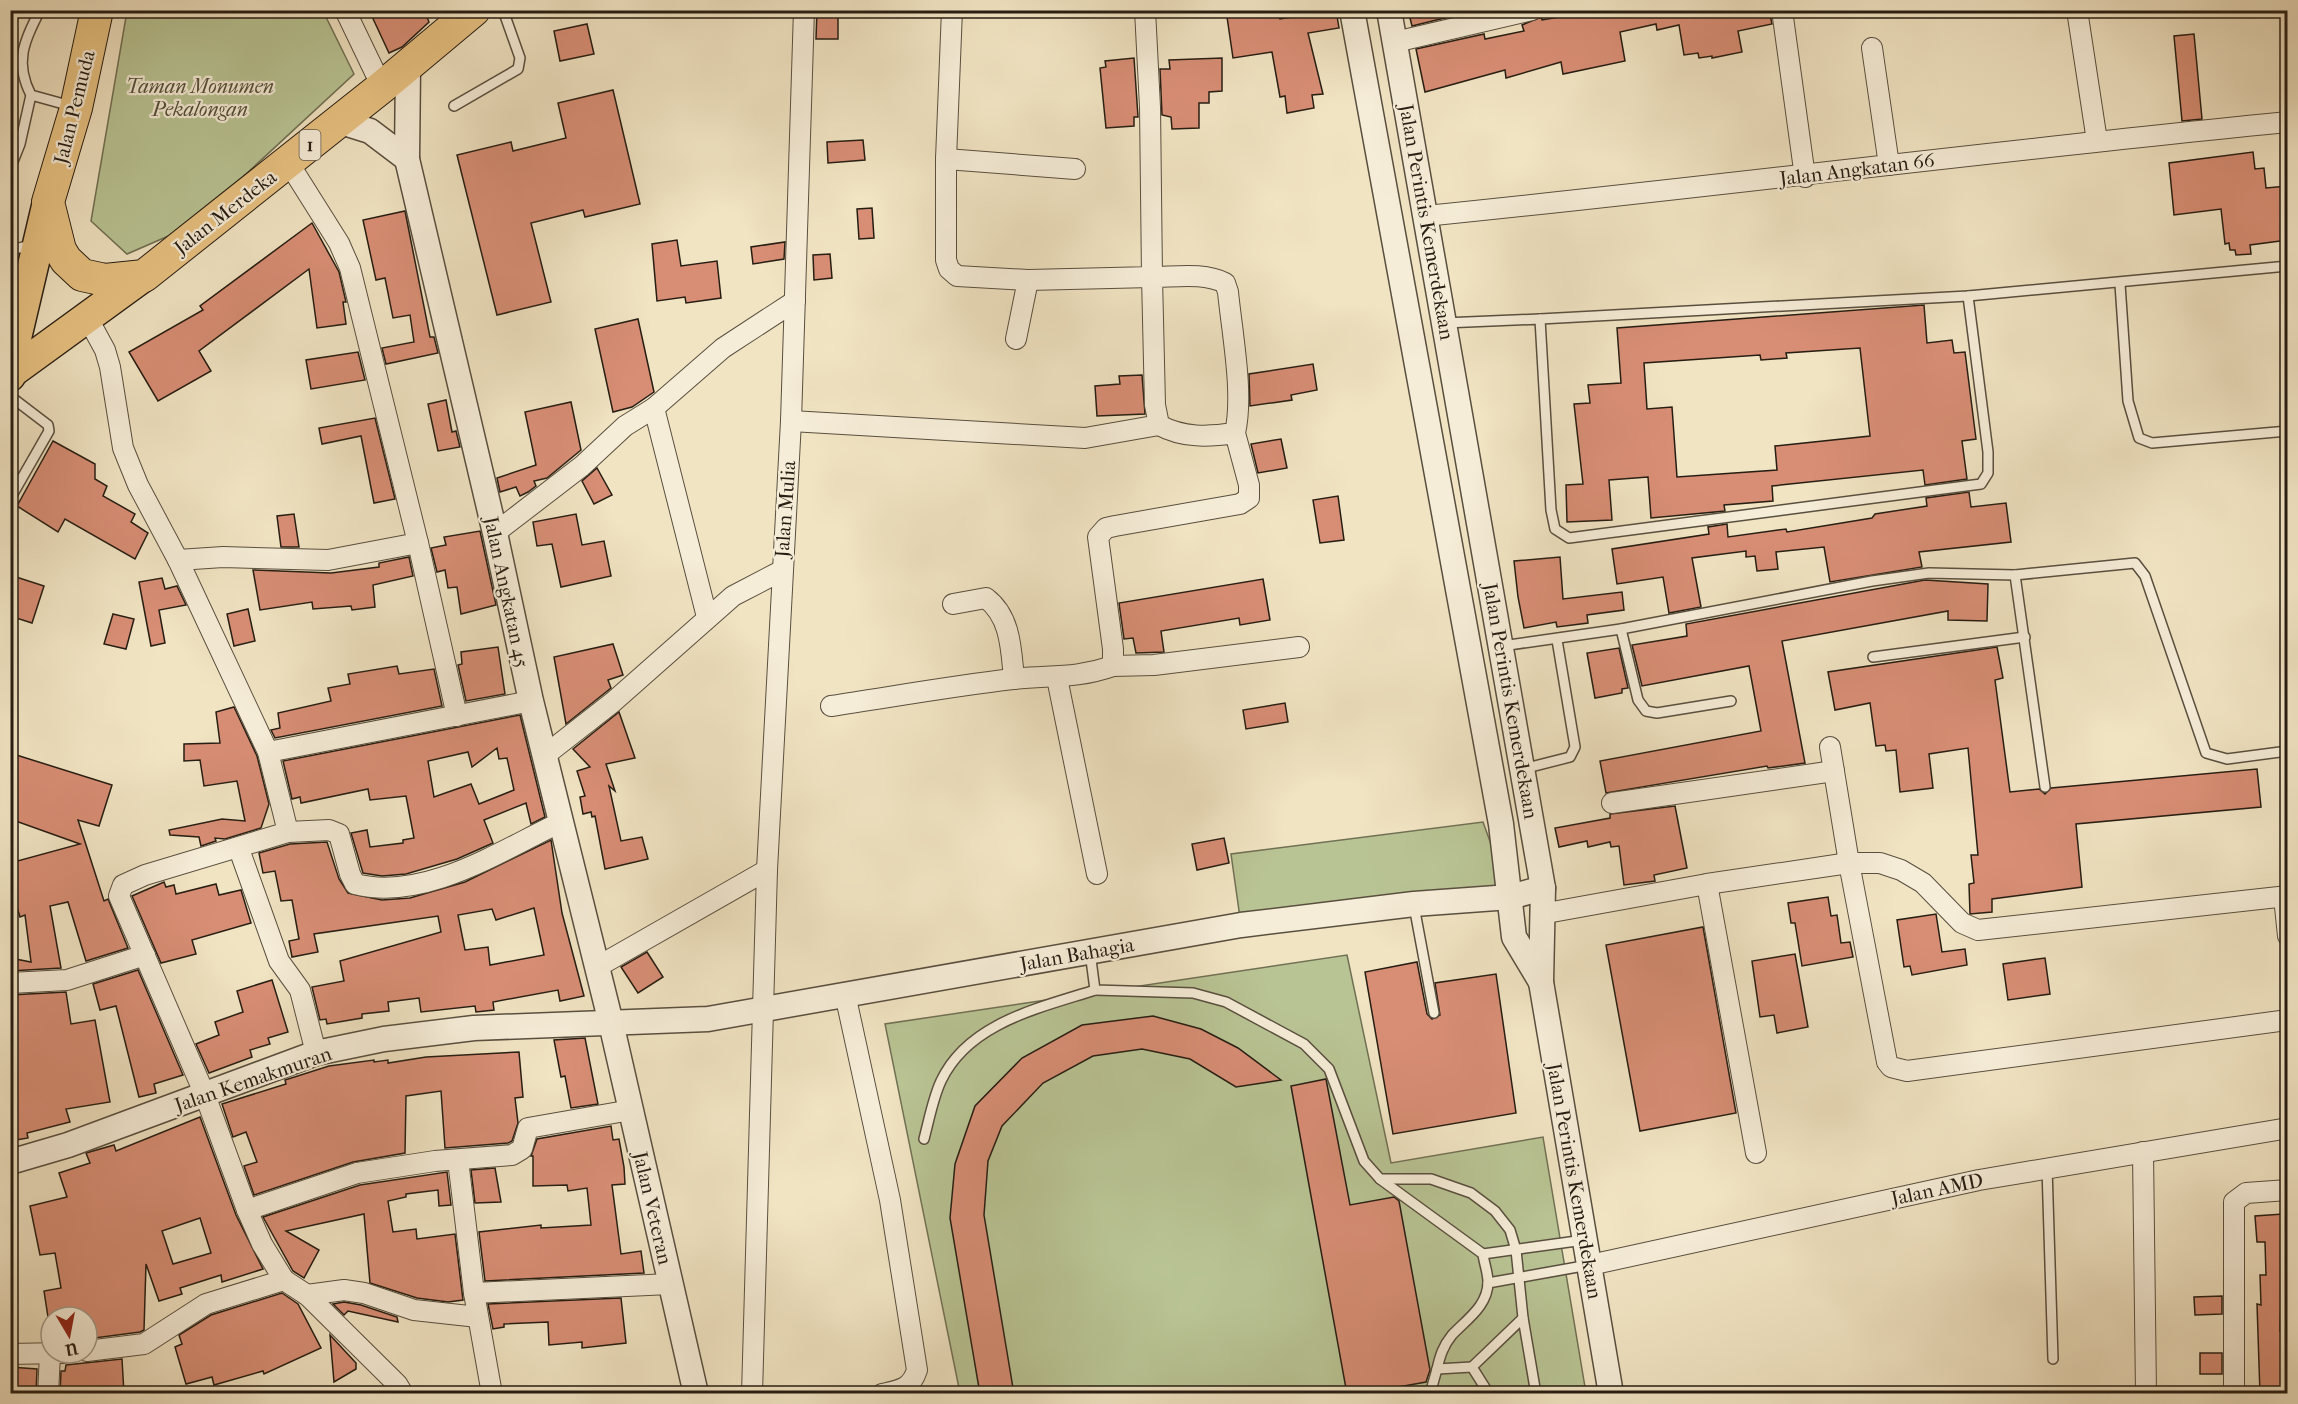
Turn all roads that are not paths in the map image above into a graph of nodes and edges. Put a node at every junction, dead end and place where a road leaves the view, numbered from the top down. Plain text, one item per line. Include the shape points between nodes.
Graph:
1 (40, 10) edge
2 (96, 10) edge
3 (345, 10) edge
4 (474, 10) edge
5 (503, 10) edge
6 (804, 10) edge
7 (952, 10) edge
8 (1145, 10) edge
9 (1352, 10) edge
10 (1389, 10) edge
11 (1532, 10) edge
12 (1782, 10) edge
13 (2077, 10) edge
14 (1395, 42) junction
15 (1872, 48) dead end
16 (408, 66) junction
17 (382, 87) junction
18 (31, 95) junction
19 (454, 106) dead end
20 (76, 108) junction
21 (338, 122) junction
22 (2288, 122) edge
23 (2097, 141) junction
24 (407, 159) junction
25 (946, 159) junction
26 (288, 162) junction
27 (1889, 165) junction
28 (10, 169) edge
29 (1075, 169) dead end
30 (1805, 177) junction
31 (48, 202) junction
32 (1426, 216) junction
33 (24, 248) edge
34 (2288, 266) edge
35 (144, 276) junction
36 (1152, 278) junction
37 (1028, 280) junction
38 (2120, 284) junction
39 (1968, 296) junction
40 (795, 300) junction
41 (87, 317) junction
42 (1540, 319) junction
43 (1444, 323) junction
44 (1016, 339) dead end
45 (11, 381) edge
46 (654, 408) junction
47 (791, 421) junction
48 (1159, 425) junction
49 (2288, 430) edge
50 (1235, 433) junction
51 (10, 499) edge
52 (495, 533) junction
53 (418, 543) junction
54 (178, 560) junction
55 (781, 571) junction
56 (2015, 575) junction
57 (953, 604) dead end
58 (707, 617) junction
59 (1621, 629) junction
60 (2025, 637) junction
61 (1557, 639) junction
62 (1502, 646) junction
63 (1299, 647) dead end
64 (1873, 657) dead end
65 (1113, 666) junction
66 (1057, 678) junction
67 (1014, 679) junction
68 (531, 701) junction
69 (1731, 701) dead end
70 (831, 706) dead end
71 (457, 716) junction
72 (1830, 747) dead end
73 (2288, 751) edge
74 (268, 752) junction
75 (544, 756) junction
76 (1523, 769) junction
77 (1834, 771) junction
78 (2045, 787) dead end
79 (1612, 803) dead end
80 (561, 822) junction
81 (288, 832) junction
82 (239, 849) junction
83 (1849, 862) junction
84 (767, 870) junction
85 (1097, 874) dead end
86 (1707, 884) junction
87 (1544, 888) junction
88 (1510, 897) junction
89 (2286, 897) edge
90 (1414, 904) junction
91 (1541, 914) junction
92 (2288, 936) edge
93 (1090, 952) junction
94 (145, 955) junction
95 (597, 968) junction
96 (1541, 981) junction
97 (10, 983) edge
98 (1095, 990) junction
99 (845, 994) junction
100 (765, 1008) junction
101 (1434, 1013) dead end
102 (2288, 1020) edge
103 (611, 1023) junction
104 (316, 1053) junction
105 (205, 1095) junction
106 (631, 1110) junction
107 (2288, 1128) edge
108 (924, 1139) dead end
109 (2143, 1152) junction
110 (1756, 1153) dead end
111 (459, 1160) junction
112 (10, 1162) edge
113 (2047, 1168) junction
114 (1380, 1179) junction
115 (2288, 1190) edge
116 (247, 1210) junction
117 (1586, 1239) junction
118 (1516, 1250) junction
119 (1483, 1254) junction
120 (1590, 1265) junction
121 (1519, 1277) junction
122 (284, 1280) junction
123 (1488, 1283) junction
124 (670, 1284) junction
125 (474, 1293) junction
126 (307, 1295) junction
127 (478, 1317) junction
128 (1523, 1318) junction
129 (99, 1350) edge
130 (39, 1353) edge
131 (10, 1354) edge
132 (2053, 1359) dead end
133 (54, 1365) edge
134 (1472, 1366) junction
135 (1437, 1369) junction
136 (48, 1394) edge
137 (403, 1394) edge
138 (492, 1394) edge
139 (696, 1394) edge
140 (752, 1394) edge
141 (882, 1394) edge
142 (1430, 1394) edge
143 (1490, 1394) edge
144 (1536, 1394) edge
145 (1611, 1394) edge
146 (2146, 1394) edge
147 (2234, 1394) edge

1 - 18 lane via 22,53 23,79
2 - 20 highway, Jalan Pemuda
3 - 17 street
4 - 16 highway, Jalan Merdeka / 1
5 - 19 lane via 520,58 518,69
6 - 40 street, Jalan Mulia
7 - 25 street
8 - 36 street
9 - 88 street via 1496,801
10 - 14 street, Jalan Perintis Kemerdekaan
11 - 14 street
12 - 30 street
13 - 23 street
14 - 32 street, Jalan Perintis Kemerdekaan
15 - 27 street
16 - 17 highway, Jalan Merdeka / 1
16 - 24 street, Jalan Angkatan 45
17 - 21 highway, Jalan Merdeka / 1
18 - 20 lane
18 - 28 lane
20 - 31 highway, Jalan Pemuda
21 - 24 street via 370,131
21 - 26 highway, Jalan Merdeka / 1
22 - 23 street, Jalan Angkatan 66
23 - 27 street, Jalan Angkatan 66
24 - 52 street, Jalan Angkatan 45
25 - 29 street
25 - 37 street via 949,269 957,276
26 - 35 highway, Jalan Merdeka / 1
26 - 53 street via 339,243 350,268
27 - 30 street, Jalan Angkatan 66
30 - 32 street, Jalan Angkatan 66
31 - 33 main road
31 - 35 highway via 60,250 82,274 105,280
32 - 43 street, Jalan Perintis Kemerdekaan
33 - 45 main road
34 - 38 lane
35 - 41 main road
36 - 37 street
36 - 48 street via 1155,405
36 - 50 street via 1216,278 1225,283 1238,398
37 - 44 street
38 - 39 lane
38 - 49 lane via 2128,401 2139,438 2152,443
39 - 42 lane
39 - 42 lane via 1988,452 1988,472 1981,484 1569,538 1555,529 1551,510
40 - 46 street via 723,348
40 - 47 street, Jalan Mulia
41 - 45 main road
41 - 54 street via 110,368 123,448
42 - 43 lane
43 - 62 street, Jalan Perintis Kemerdekaan
45 - 51 lane via 49,431
46 - 52 street via 625,426 582,466
46 - 58 street
47 - 48 street via 1085,438
47 - 55 street, Jalan Mulia
48 - 50 street via 1176,434
50 - 65 street via 1249,498 1240,504 1106,528 1098,537
52 - 68 street, Jalan Angkatan 45
53 - 54 street via 328,560
53 - 71 street
54 - 74 street
55 - 58 street via 733,596
55 - 84 street, Jalan Mulia
56 - 59 lane via 1929,573
56 - 60 lane
56 - 73 lane via 2126,562 2138,565 2206,753 2227,759
57 - 67 street via 986,598 997,606 1006,622
58 - 75 street via 613,702
59 - 61 lane
59 - 69 lane via 1638,700 1646,711 1657,713
60 - 64 lane
60 - 78 lane
61 - 62 lane
61 - 76 lane via 1575,747 1570,757
62 - 76 street, Jalan Perintis Kemerdekaan
63 - 65 street via 1154,665
65 - 66 street
66 - 67 street
66 - 85 street
67 - 70 street
68 - 71 street
68 - 75 street, Jalan Angkatan 45
71 - 74 street
72 - 77 street
74 - 81 street
75 - 80 street, Jalan Angkatan 45
76 - 87 street, Jalan Perintis Kemerdekaan
77 - 79 street
77 - 83 street
80 - 81 street via 444,877 414,886 384,888 355,884 339,834 329,830
80 - 95 street, Jalan Angkatan 45
81 - 82 street
82 - 94 street via 145,875 119,889
82 - 104 street via 279,961 300,990
83 - 86 street
83 - 89 street via 1880,863 1901,870 1935,892 1962,923 1978,930
83 - 102 street via 1891,1067 1907,1071
84 - 95 street
84 - 100 street, Jalan Mulia
86 - 91 street
86 - 110 street
87 - 88 street, Jalan Bahagia
87 - 91 street, Jalan Perintis Kemerdekaan
88 - 90 street, Jalan Bahagia
88 - 96 street via 1514,937
89 - 92 street
90 - 93 street, Jalan Bahagia via 1241,926
90 - 101 lane
91 - 96 street, Jalan Perintis Kemerdekaan
93 - 98 lane
93 - 99 street, Jalan Bahagia
94 - 97 street via 67,980
94 - 105 street
95 - 103 street, Jalan Angkatan 45
96 - 117 street, Jalan Perintis Kemerdekaan
98 - 108 lane via 1021,1014 958,1051 940,1082
98 - 114 lane via 1193,993 1226,1002 1304,1044 1329,1069 1364,1161
99 - 100 street, Jalan Bahagia
99 - 141 street via 890,1200 917,1370 906,1389
100 - 103 street, Jalan Bahagia via 708,1019
100 - 140 street, Jalan Mulia
103 - 104 street, Jalan Kemakmuran via 474,1028 384,1039
103 - 106 street, Jalan Veteran
104 - 105 street, Jalan Kemakmuran
105 - 112 street, Jalan Kemakmuran
105 - 116 street
106 - 111 street via 533,1126 528,1128 519,1152
106 - 124 street, Jalan Veteran
107 - 109 street, Jalan AMD
109 - 113 street, Jalan AMD
109 - 146 street
111 - 116 street via 357,1173
111 - 125 street
113 - 120 street, Jalan AMD
113 - 132 lane
114 - 118 lane via 1431,1179 1471,1194 1495,1211 1510,1230
114 - 119 lane
115 - 147 street via 2246,1193 2234,1202
116 - 122 street
117 - 118 lane
117 - 120 street, Jalan Perintis Kemerdekaan
118 - 119 lane
118 - 121 lane
119 - 123 lane
120 - 121 lane
120 - 145 street, Jalan Perintis Kemerdekaan
121 - 123 lane
121 - 128 lane
122 - 126 street
122 - 129 street via 206,1304 144,1344
123 - 135 lane via 1474,1315 1441,1350
124 - 125 street
124 - 139 street, Jalan Veteran
125 - 127 street
126 - 127 street via 344,1290 414,1310
126 - 137 street
127 - 138 street
128 - 134 lane
128 - 144 lane
130 - 131 street
133 - 136 street
134 - 135 lane
134 - 143 lane
135 - 142 lane

